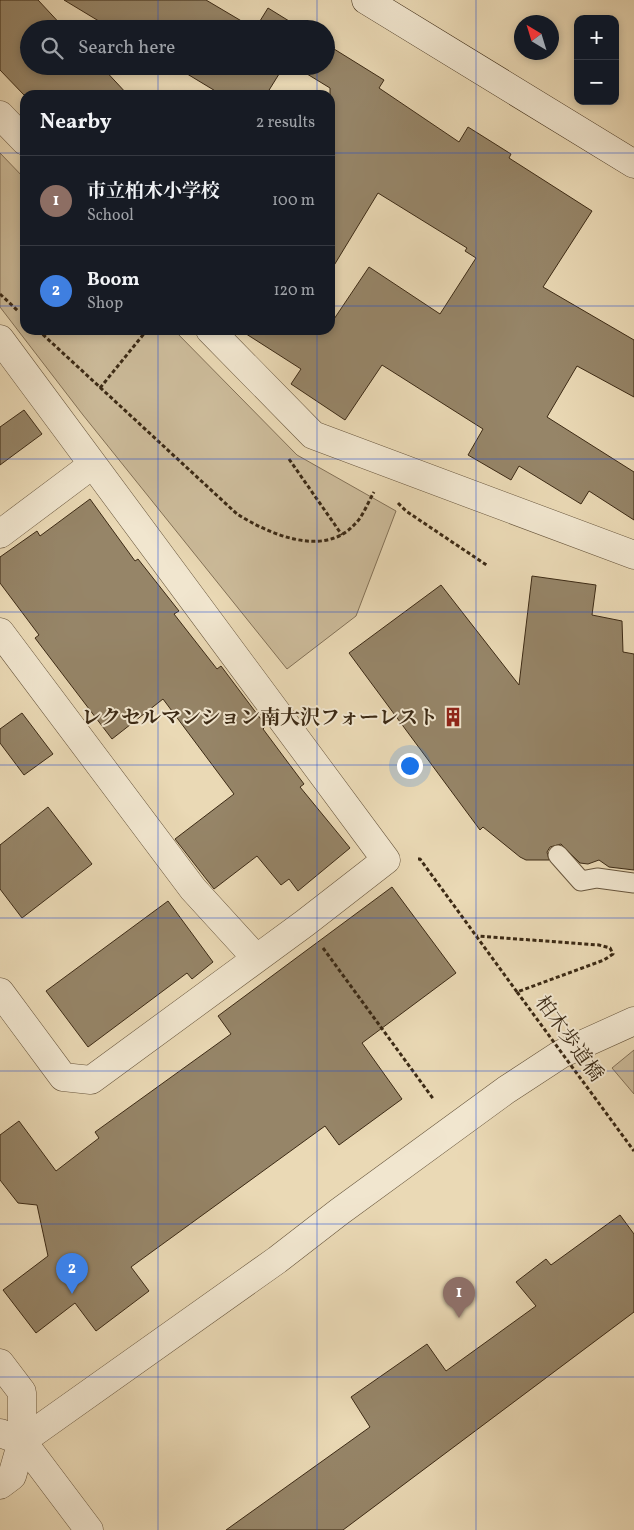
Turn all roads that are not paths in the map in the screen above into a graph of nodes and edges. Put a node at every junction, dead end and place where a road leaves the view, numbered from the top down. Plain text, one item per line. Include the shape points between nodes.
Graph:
1 (366, 0) edge
2 (0, 115) edge
3 (20, 136) edge
4 (634, 164) edge
5 (215, 335) edge
6 (0, 339) edge
7 (92, 464) junction
8 (0, 534) edge
9 (634, 555) edge
10 (0, 632) edge
11 (558, 854) dead end
12 (634, 883) edge
13 (256, 958) junction
14 (0, 992) edge
15 (634, 1021) edge
16 (0, 1363) edge
17 (11, 1437) edge
18 (0, 1485) edge
19 (89, 1530) edge

1 - 4 street
2 - 3 street
5 - 9 street via 314,435
6 - 7 street
7 - 8 street
7 - 13 street via 386,860
10 - 13 street via 194,889
11 - 12 lane via 581,881 597,878
13 - 14 street via 91,1080 63,1077
15 - 17 street via 561,1054 506,1090 278,1260
16 - 17 street via 22,1392
17 - 18 street via 12,1476
17 - 19 street

